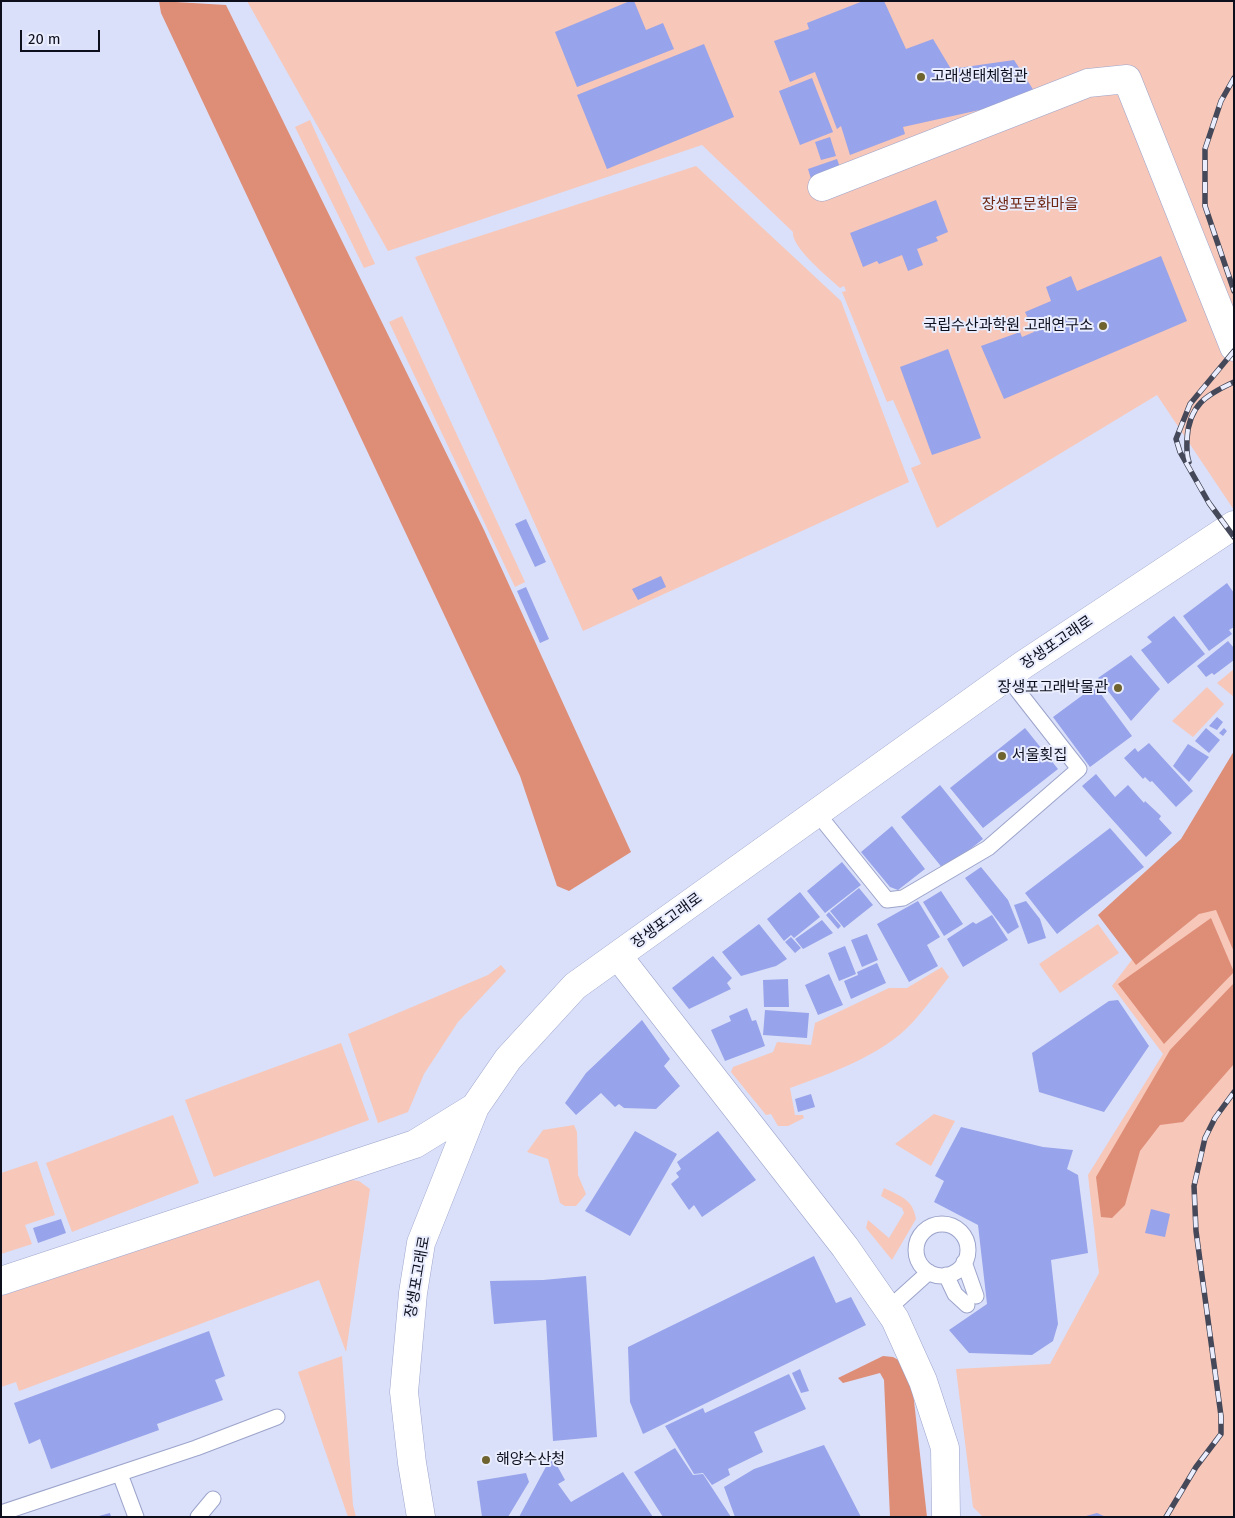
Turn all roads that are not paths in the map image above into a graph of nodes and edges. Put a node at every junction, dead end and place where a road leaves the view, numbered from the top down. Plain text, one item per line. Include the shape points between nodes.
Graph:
1 (822, 187) dead end
2 (1234, 347) edge
3 (1234, 525) edge
4 (1007, 677) junction
5 (817, 813) junction
6 (618, 956) junction
7 (474, 1108) junction
8 (964, 1262) junction
9 (929, 1272) junction
10 (946, 1276) junction
11 (1, 1281) edge
12 (888, 1310) junction
13 (277, 1417) dead end
14 (120, 1474) junction
15 (213, 1499) dead end
16 (1, 1513) edge
17 (136, 1517) edge
18 (198, 1517) edge
19 (421, 1517) edge
20 (946, 1517) edge

1 - 2 street via 1088,83 1127,79
3 - 4 street, 장생포고래로
4 - 5 street, 장생포고래로
4 - 5 lane via 1079,769 988,848 903,898 887,900
5 - 6 street, 장생포고래로
6 - 7 street, 장생포고래로 via 575,986 508,1059
6 - 12 street via 845,1247
7 - 11 street via 415,1144
7 - 19 street, 장생포고래로 via 421,1243 413,1293 404,1392
8 - 9 lane via 968,1250 963,1234 949,1224 932,1226 920,1236 916,1252 918,1260
8 - 10 lane
8 - 10 lane via 972,1300 955,1294
9 - 10 lane
9 - 12 lane
12 - 20 street via 923,1381 945,1448
13 - 14 lane
14 - 16 lane
14 - 17 lane
15 - 18 lane

